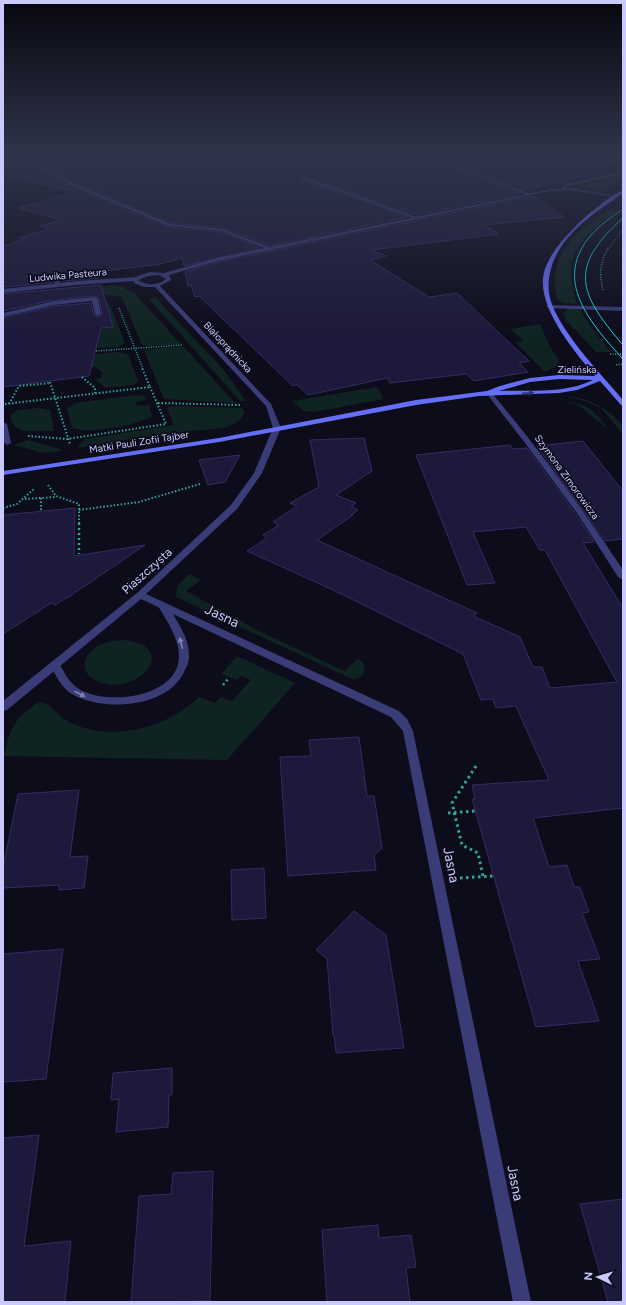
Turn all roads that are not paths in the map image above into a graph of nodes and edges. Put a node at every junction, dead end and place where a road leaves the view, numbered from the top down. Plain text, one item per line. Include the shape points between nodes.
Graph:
1 (143, 214) edge
2 (406, 214) edge
3 (437, 214) edge
4 (591, 214) edge
5 (418, 218) junction
6 (269, 248) junction
7 (164, 275) junction
8 (56, 278) dead end
9 (135, 279) junction
10 (58, 284) junction
11 (156, 286) junction
12 (3, 291) edge
13 (549, 306) junction
14 (623, 309) edge
15 (98, 314) dead end
16 (3, 315) edge
17 (601, 378) junction
18 (489, 393) junction
19 (623, 404) edge
20 (3, 424) edge
21 (277, 428) junction
22 (7, 443) dead end
23 (3, 473) edge
24 (623, 577) edge
25 (140, 595) junction
26 (163, 606) junction
27 (55, 665) junction
28 (3, 707) edge
29 (522, 1302) edge

1 - 6 street via 170,225 222,230
2 - 5 street
3 - 5 street
4 - 13 street via 566,235 548,263 545,288
5 - 6 street
6 - 7 street
7 - 9 street via 147,274
7 - 11 street via 169,277 169,281
8 - 10 street
9 - 10 street, Ludwika Pasteura
9 - 11 street via 140,285
10 - 12 street, Ludwika Pasteura
11 - 21 street, Białoprądnicka via 269,405
13 - 14 street
13 - 17 street via 560,328
15 - 16 street via 95,299 54,304
17 - 18 street, Zielińska via 569,377 522,382 506,385
18 -> 17 street, Zielińska via 577,389 590,386
17 - 19 street
18 - 21 street, Zielińska via 415,403
18 - 24 street, Szymona Zimorowicza via 583,515
20 - 22 street
21 - 23 street, Matki Pauli Zofii Tajber
21 - 25 street, Piaszczysta via 258,473 234,507
25 - 26 street, Jasna
25 - 27 street, Piaszczysta
27 -> 26 street via 66,683 86,698 119,702 138,699 158,691 174,679 183,665 184,651 180,637
26 - 29 street, Jasna via 395,714 408,731
27 - 28 street, Piaszczysta

